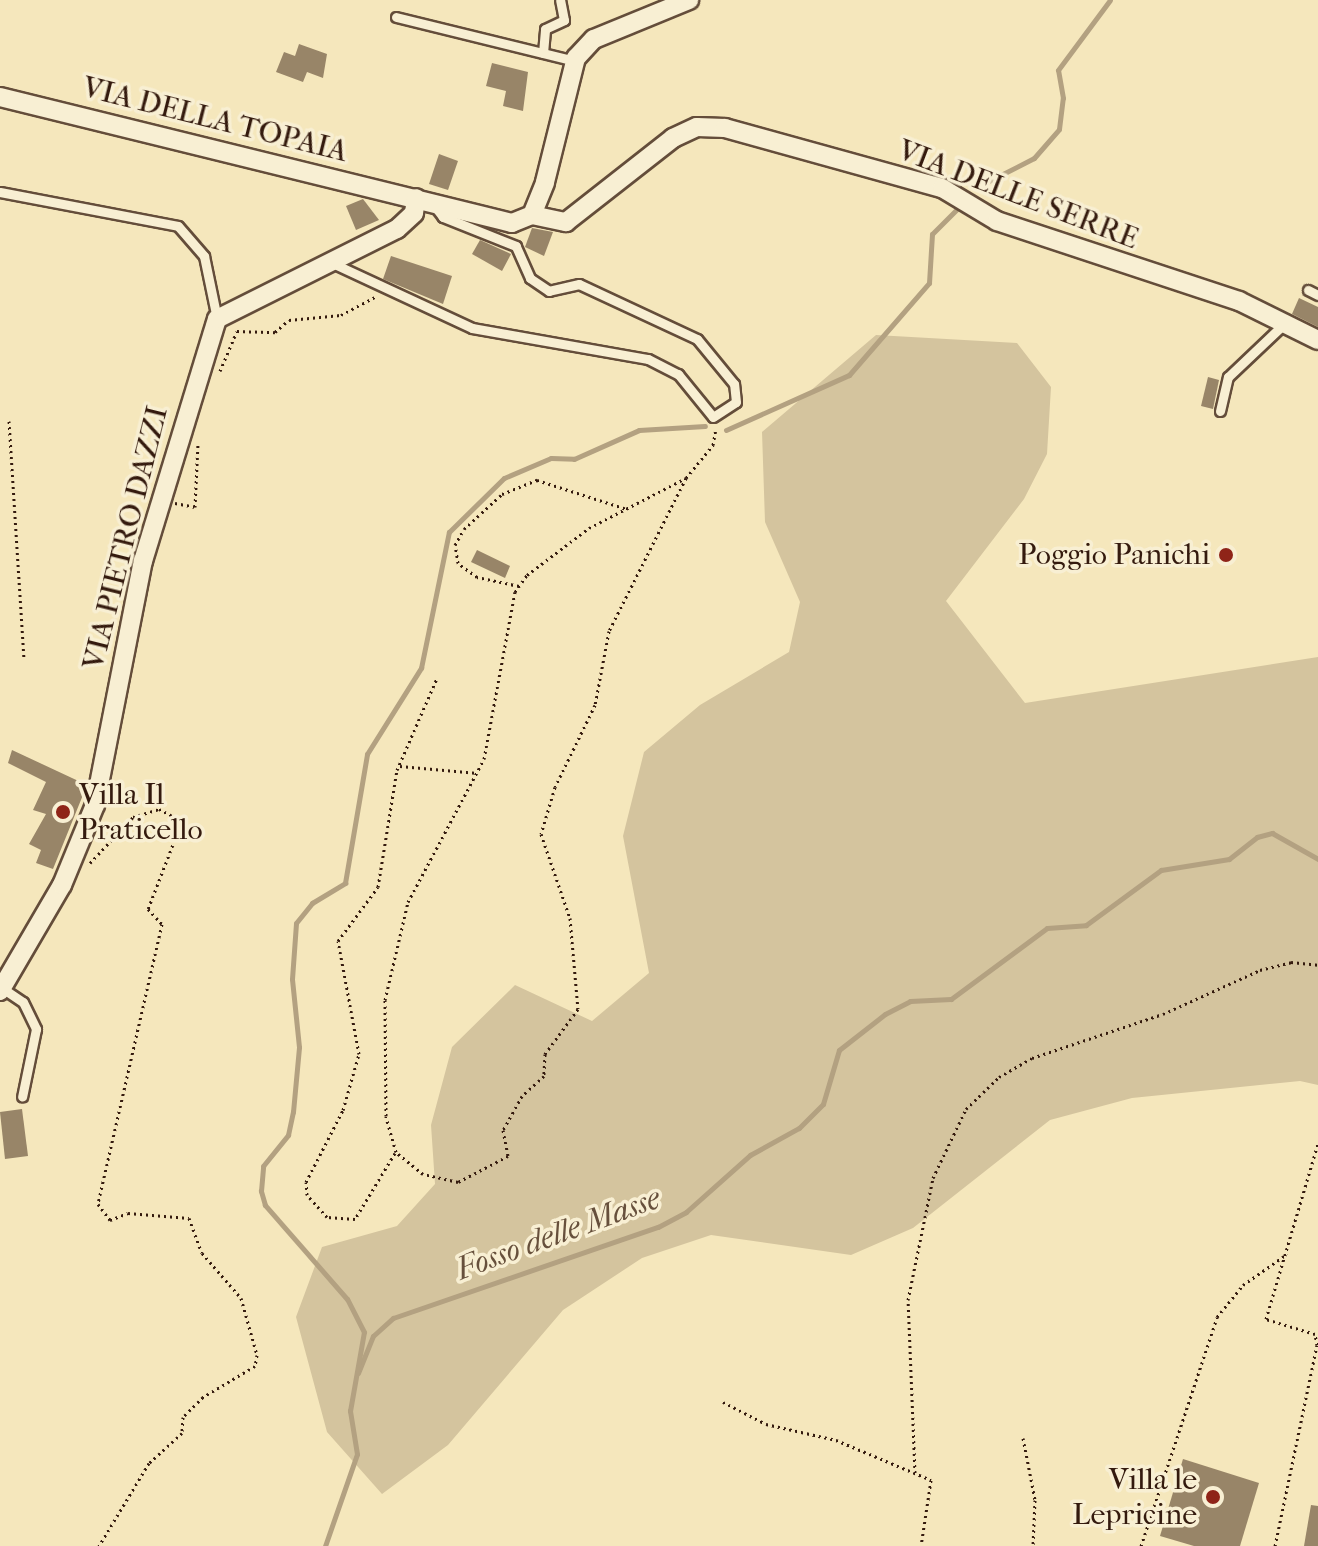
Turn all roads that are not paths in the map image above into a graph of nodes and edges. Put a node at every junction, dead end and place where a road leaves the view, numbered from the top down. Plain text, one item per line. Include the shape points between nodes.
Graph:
1 (560, 0) edge
2 (689, 0) edge
3 (396, 17) dead end
4 (543, 53) junction
5 (575, 61) junction
6 (0, 97) edge
7 (0, 192) edge
8 (424, 200) junction
9 (532, 215) junction
10 (327, 260) junction
11 (1308, 290) dead end
12 (1318, 295) edge
13 (217, 319) junction
14 (1285, 323) junction
15 (1318, 340) edge
16 (1220, 411) dead end
17 (1, 990) edge
18 (22, 1097) dead end

1 - 4 lane via 564,20 545,29
2 - 5 street via 594,39
3 - 4 lane
4 - 5 lane
5 - 9 street
6 - 8 street, VIA DELLA TOPAIA
7 - 13 lane via 178,226 204,256
8 - 9 street, VIA DELLA TOPAIA via 512,223
8 - 10 street via 397,229
8 - 10 lane via 443,217 516,246 530,278 549,291 579,284 697,339 734,384 736,402 713,417 678,374 648,359 472,328 383,291
9 - 14 street, VIA DELLE SERRE via 566,222 673,138 697,127 725,128 942,188 997,221 1239,301
10 - 13 street
11 - 12 lane
13 - 17 street, VIA PIETRO DAZZI via 160,501 95,805 72,863
14 - 15 street, VIA DELLE SERRE
14 - 16 lane via 1228,377
17 - 18 lane via 23,1002 36,1029

